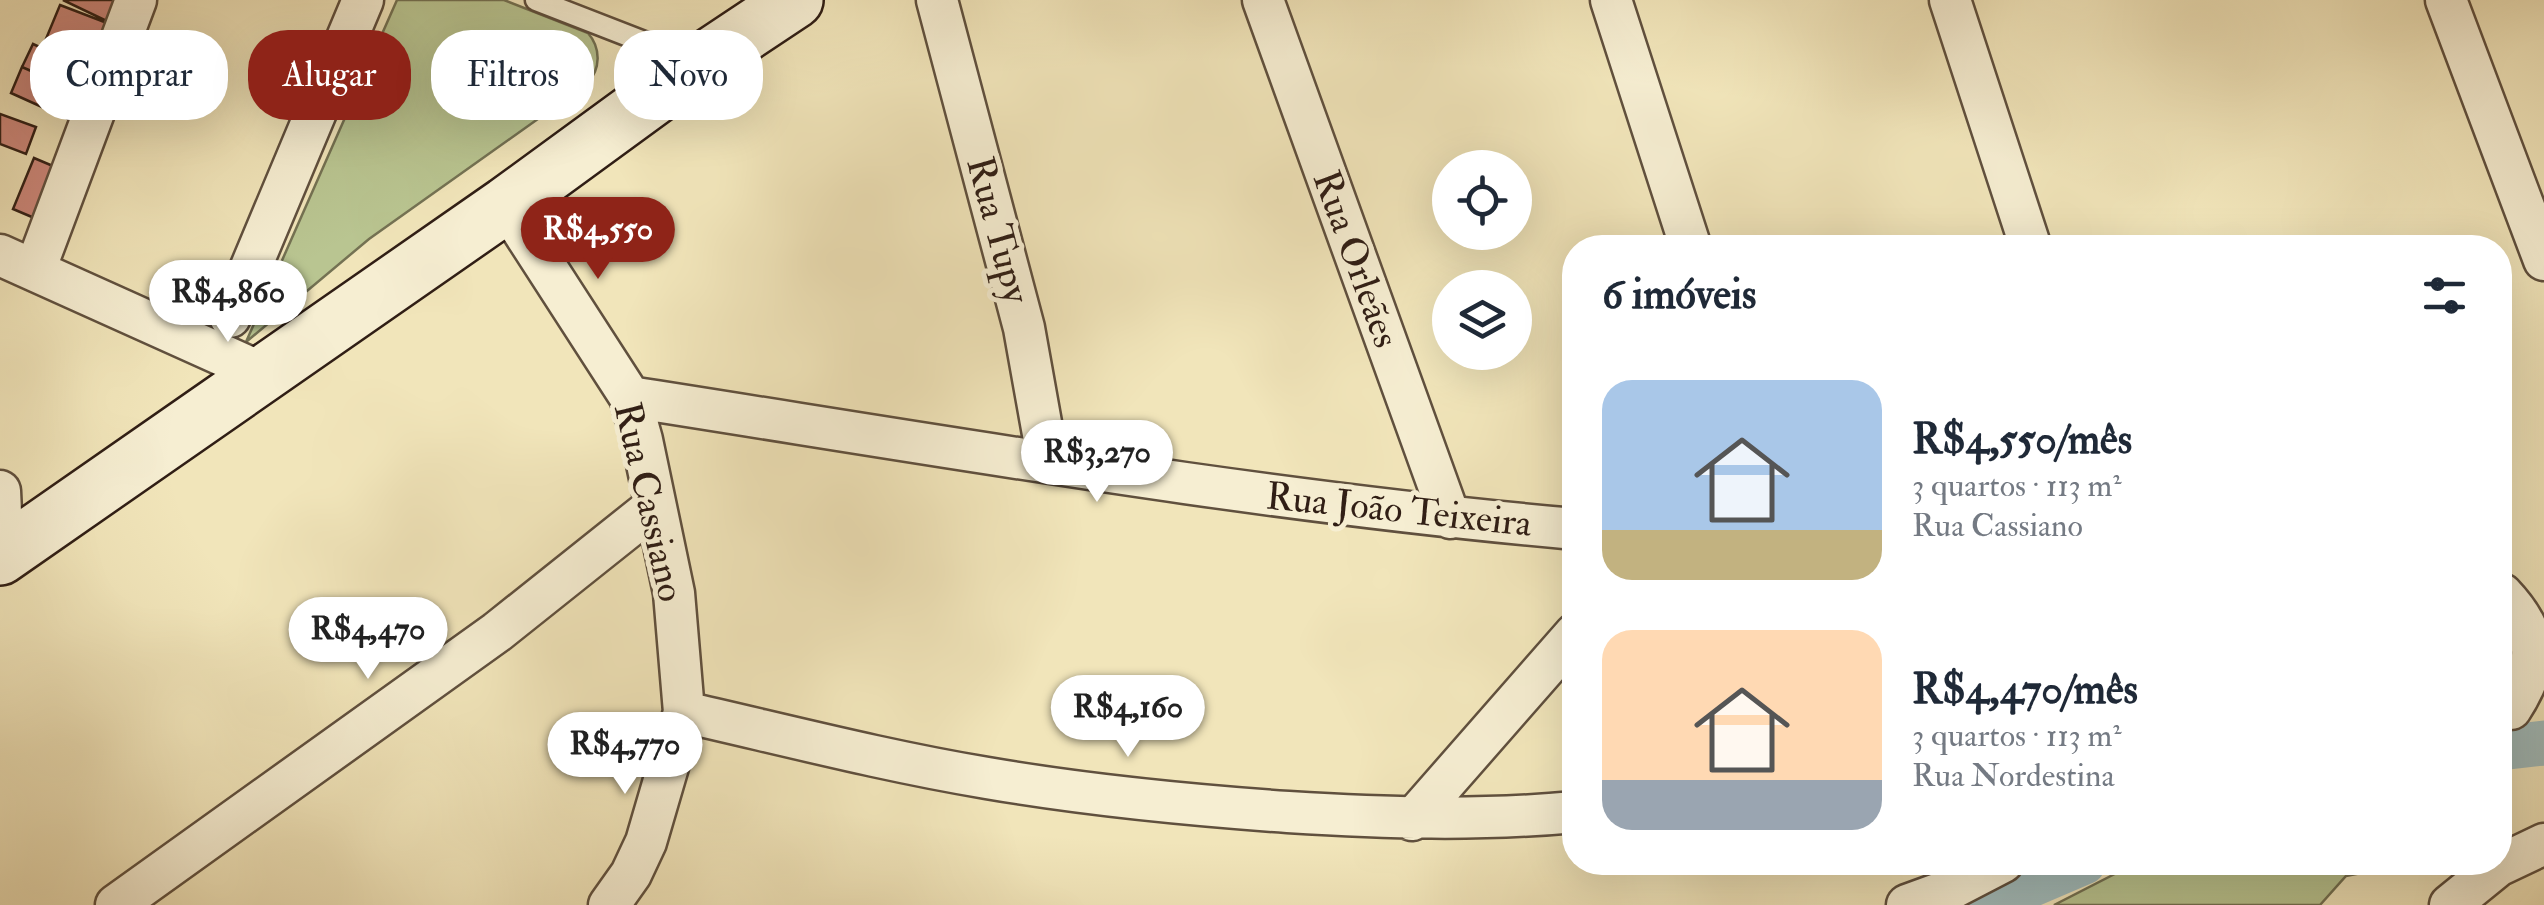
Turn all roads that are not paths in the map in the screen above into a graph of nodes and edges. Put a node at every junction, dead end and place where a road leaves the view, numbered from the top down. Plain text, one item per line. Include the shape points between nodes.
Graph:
1 (136, 0) edge
2 (363, 0) edge
3 (536, 0) edge
4 (795, 0) edge
5 (937, 0) edge
6 (1263, 0) edge
7 (1611, 0) edge
8 (1950, 0) edge
9 (2446, 0) edge
10 (565, 6) edge
11 (621, 30) edge
12 (750, 30) edge
13 (623, 120) edge
14 (506, 205) junction
15 (1687, 235) edge
16 (2027, 235) edge
17 (2544, 260) edge
18 (18, 263) edge
19 (222, 334) junction
20 (262, 372) junction
21 (630, 397) junction
22 (1048, 462) junction
23 (0, 490) edge
24 (655, 506) junction
25 (1450, 518) junction
26 (1562, 527) edge
27 (1, 556) edge
28 (2512, 595) edge
29 (2544, 599) edge
30 (2512, 606) edge
31 (1562, 649) edge
32 (2518, 707) edge
33 (684, 712) junction
34 (1562, 813) edge
35 (1412, 820) junction
36 (2544, 844) edge
37 (2512, 859) edge
38 (1978, 875) edge
39 (2486, 875) edge
40 (2455, 899) edge
41 (116, 905) edge
42 (608, 905) edge
43 (1907, 905) edge

1 - 18 street
2 - 19 street
3 - 10 lane
4 - 12 main road
5 - 22 street, Rua Tupy via 1024,328
6 - 25 street, Rua Orleães
7 - 15 street
8 - 16 street
9 - 17 street
10 - 11 lane
13 - 14 main road
14 - 20 main road
14 - 21 street, Rua Cassiano
18 - 19 street
19 - 20 street
20 - 27 main road
21 - 22 street, Rua João Teixeira
21 - 24 street, Rua Cassiano
22 - 25 street, Rua João Teixeira
23 - 27 street
24 - 33 street, Rua Cassiano via 674,594
24 - 41 street via 496,632
25 - 26 street, Rua João Teixeira
28 - 29 street
30 - 32 street via 2533,649
31 - 35 street
33 - 35 street via 990,778 1220,807
33 - 42 street via 646,842
34 - 35 street
36 - 37 street
38 - 43 street
39 - 40 street

